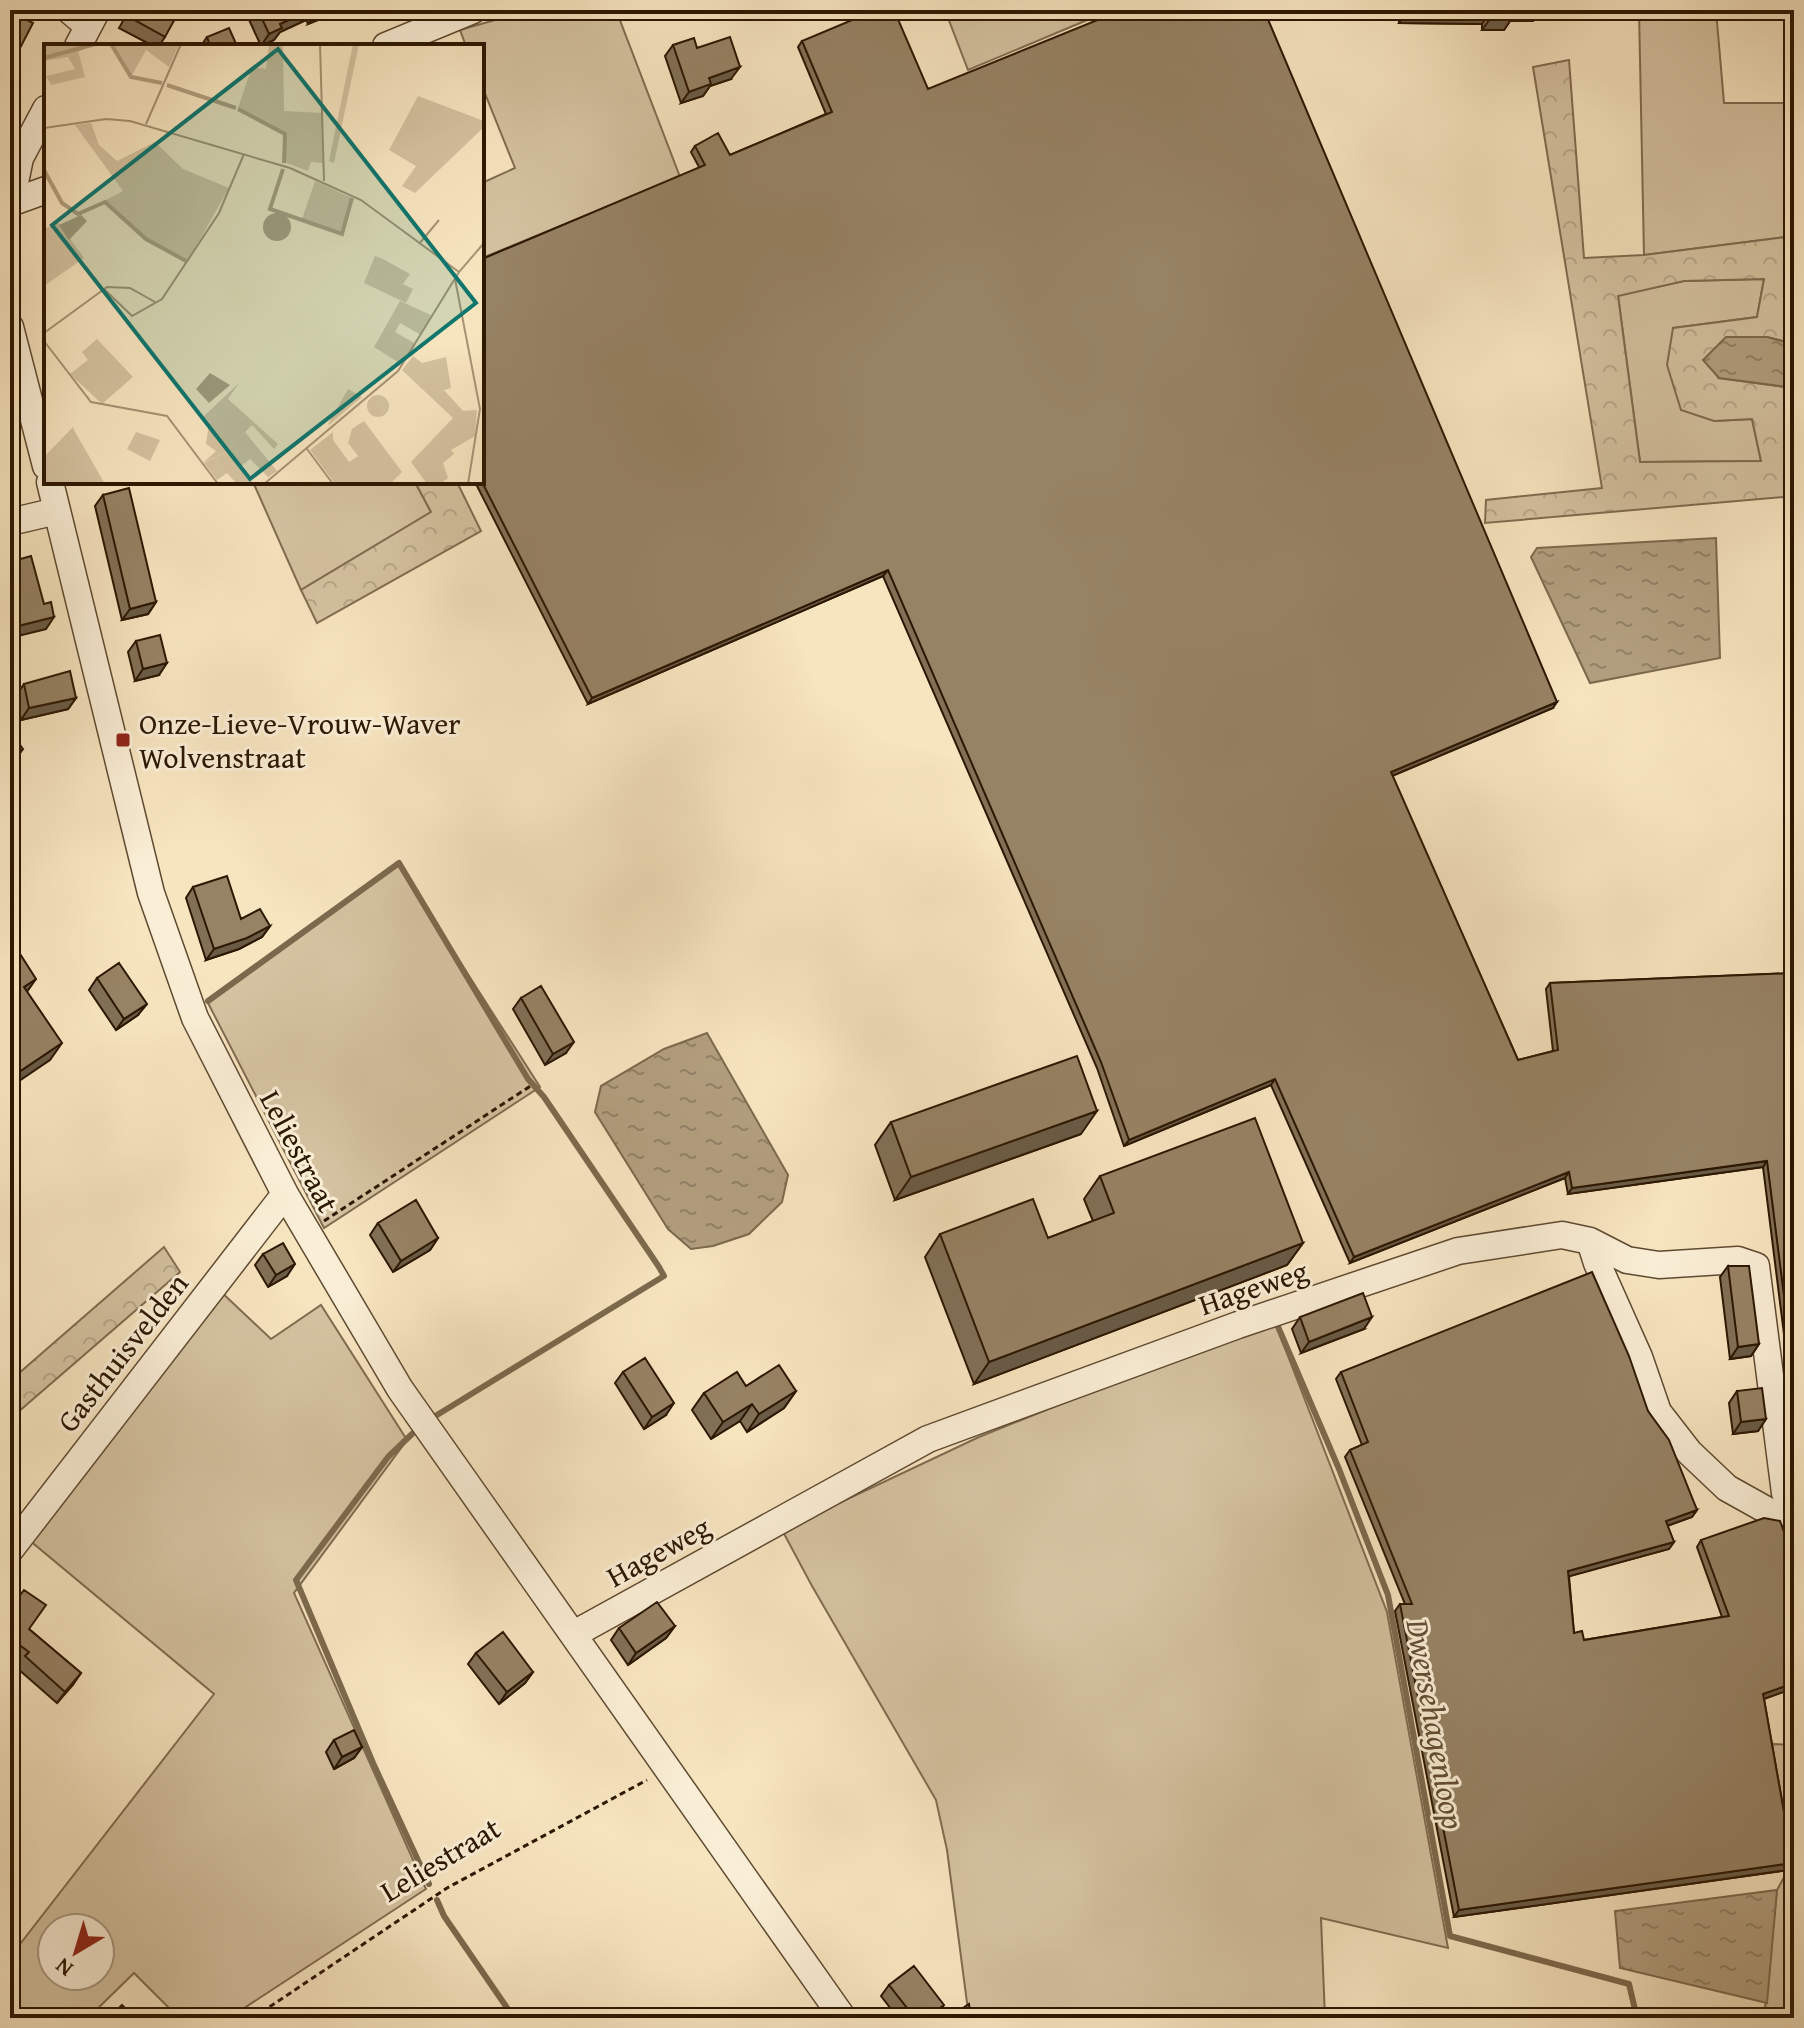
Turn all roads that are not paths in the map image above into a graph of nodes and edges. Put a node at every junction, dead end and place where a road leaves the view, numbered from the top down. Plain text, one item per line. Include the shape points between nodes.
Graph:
1 (473, 10) edge
2 (391, 44) edge
3 (44, 113) edge
4 (44, 191) edge
5 (11, 202) edge
6 (10, 327) edge
7 (44, 458) edge
8 (50, 484) edge
9 (57, 511) junction
10 (10, 522) edge
11 (285, 1194) junction
12 (1590, 1241) junction
13 (1794, 1512) edge
14 (10, 1550) edge
15 (574, 1634) junction
16 (843, 2018) edge

1 - 2 street
3 - 5 street via 20,158
4 - 5 street
6 - 7 street
8 - 9 street, Leliestraat
9 - 10 street
9 - 11 street, Leliestraat via 168,945 195,1018
11 - 14 street, Gasthuisvelden
11 - 15 street, Leliestraat via 400,1389
12 - 13 street via 1658,1412 1727,1488 1770,1512
12 - 13 street, Hageweg via 1627,1260 1649,1264 1738,1260 1756,1266 1785,1493
12 - 15 street, Hageweg via 1542,1236 1458,1251 928,1439
15 - 16 street, Leliestraat

